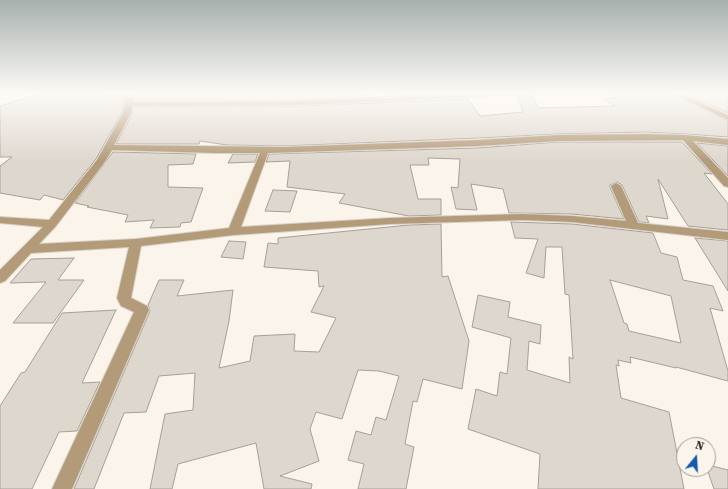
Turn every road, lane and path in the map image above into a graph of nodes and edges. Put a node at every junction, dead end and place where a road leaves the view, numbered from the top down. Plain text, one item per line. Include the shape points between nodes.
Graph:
1 (126, 116) edge
2 (685, 138) junction
3 (728, 142) edge
4 (109, 147) junction
5 (264, 150) junction
6 (728, 184) edge
7 (616, 186) dead end
8 (0, 220) edge
9 (52, 224) junction
10 (634, 226) junction
11 (234, 231) junction
12 (728, 236) edge
13 (136, 243) junction
14 (28, 249) junction
15 (0, 278) edge
16 (62, 489) edge

1 - 4 street
2 - 3 street
2 - 5 street via 558,138
2 - 6 street
4 - 5 street
4 - 9 street
5 - 11 street
7 - 10 street
8 - 9 street
9 - 14 street
10 - 11 street via 572,219 522,217 412,220
10 - 12 street
11 - 13 street
13 - 14 street
13 - 16 street via 124,298 126,302 142,310
14 - 15 street

